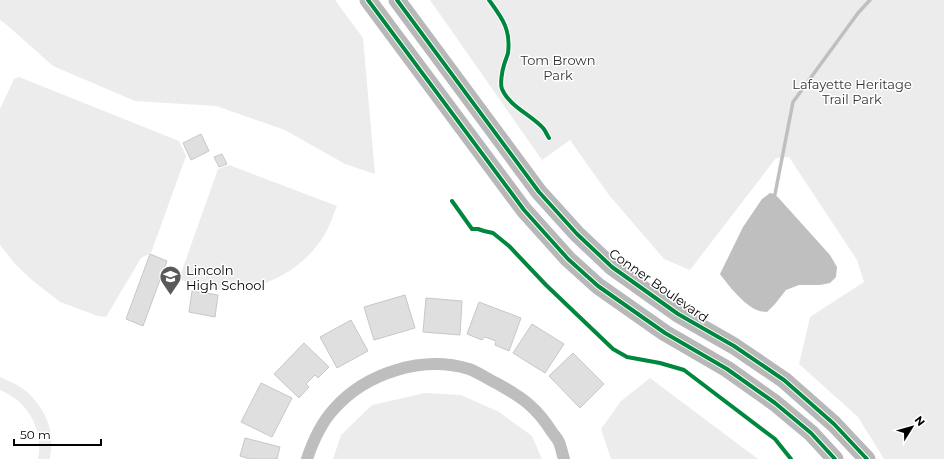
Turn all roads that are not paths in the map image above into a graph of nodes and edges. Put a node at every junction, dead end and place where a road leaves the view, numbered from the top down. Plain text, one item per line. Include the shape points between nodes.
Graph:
1 (368, 0) edge
2 (397, 0) edge
3 (512, 156) junction
4 (494, 171) junction
5 (307, 459) edge
6 (564, 459) edge
7 (835, 459) edge
8 (867, 459) edge

1 - 4 main road
2 - 3 main road, Conner Boulevard
3 - 4 main road
3 - 8 main road, Conner Boulevard via 539,192 572,229 612,267 678,314 734,346 784,380 834,424
4 - 7 main road via 543,232 598,286 665,333 775,402 811,433
5 - 6 street via 322,424 334,408 349,395 366,382 391,371 420,364 445,364 470,369 516,394 531,405 547,424 558,442

